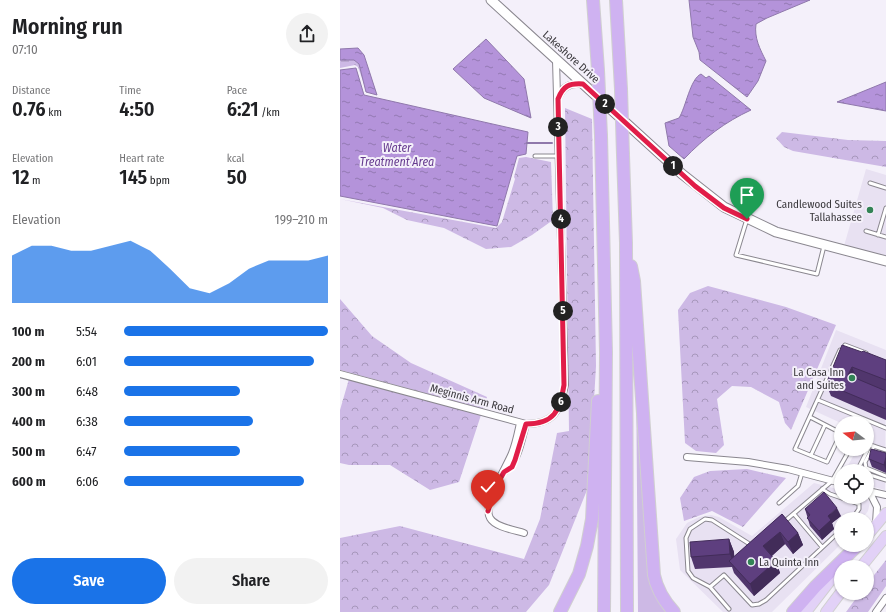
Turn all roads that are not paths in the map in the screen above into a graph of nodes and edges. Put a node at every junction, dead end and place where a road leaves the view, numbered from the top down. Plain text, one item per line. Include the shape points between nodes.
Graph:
1 (491, 0) edge
2 (593, 0) edge
3 (616, 0) edge
4 (556, 60) junction
5 (583, 84) junction
6 (558, 99) junction
7 (535, 156) dead end
8 (559, 156) junction
9 (870, 183) dead end
10 (886, 188) edge
11 (886, 208) edge
12 (747, 219) junction
13 (866, 231) dead end
14 (878, 235) junction
15 (886, 237) edge
16 (626, 243) junction
17 (824, 244) junction
18 (886, 261) edge
19 (606, 352) junction
20 (872, 356) edge
21 (340, 374) edge
22 (818, 400) junction
23 (810, 416) junction
24 (858, 416) edge
25 (523, 423) junction
26 (874, 423) edge
27 (825, 425) junction
28 (886, 428) edge
29 (834, 430) edge
30 (874, 446) edge
31 (834, 448) edge
32 (886, 450) edge
33 (811, 455) junction
34 (846, 456) edge
35 (868, 456) edge
36 (687, 457) dead end
37 (802, 473) junction
38 (874, 476) edge
39 (886, 476) edge
40 (886, 480) edge
41 (832, 481) junction
42 (822, 490) junction
43 (874, 493) edge
44 (886, 496) edge
45 (874, 502) edge
46 (779, 503) dead end
47 (857, 512) edge
48 (886, 513) edge
49 (794, 514) junction
50 (784, 523) edge
51 (876, 525) junction
52 (874, 527) edge
53 (524, 533) dead end
54 (834, 536) edge
55 (886, 536) edge
56 (758, 545) edge
57 (822, 547) junction
58 (851, 552) edge
59 (853, 552) edge
60 (867, 560) edge
61 (710, 588) junction
62 (886, 598) edge
63 (835, 600) edge
64 (728, 609) dead end
65 (560, 612) edge
66 (604, 612) edge
67 (627, 612) edge
68 (674, 612) edge
69 (792, 612) edge
70 (806, 612) edge
71 (826, 612) edge
72 (876, 612) edge

1 - 4 street, Lakeshore Drive
2 - 19 highway, bridge via 601,136
3 - 16 highway, bridge
4 - 5 street, Lakeshore Drive
4 - 6 street, Meginnis Arm Road
5 - 6 street via 574,83 566,86 561,90
5 - 12 street, Lakeshore Drive via 695,186 724,208
6 - 8 street, Meginnis Arm Road
7 - 8 lane
8 - 25 street, Meginnis Arm Road via 564,385 561,402 553,416 544,423
9 - 10 lane
11 - 14 lane
12 - 17 street, Lakeshore Drive via 776,232
12 - 17 lane via 736,255 818,274
13 - 14 lane
14 - 15 lane
16 - 67 highway
16 - 68 highway via 634,282 653,569 656,585
17 - 18 street, Lakeshore Drive
19 - 65 highway via 599,395 592,519 579,574
19 - 66 highway
20 - 22 lane via 843,345
21 - 25 street, Meginnis Arm Road
22 - 23 lane
22 - 24 lane
23 - 27 lane
23 - 33 lane via 795,449
25 - 53 street via 515,460 512,467 504,472 490,500 488,511 490,518 499,525
26 - 28 lane
27 - 29 lane
27 - 33 lane
30 - 32 lane
31 - 33 lane via 827,462
34 - 41 lane
35 - 39 lane via 865,462 866,468
36 - 37 street via 748,462
37 - 41 street
37 - 46 lane via 798,486
38 - 40 lane
41 - 42 lane
42 - 47 lane via 859,504
42 - 49 lane
43 - 44 street
45 - 51 street via 877,507
48 - 51 main road
49 - 50 lane
49 - 57 lane
51 - 52 main road
54 - 57 lane
55 - 60 main road
56 - 61 lane via 747,544 712,520 705,519 690,529 686,538 688,571 693,578
57 - 61 lane via 759,604 752,605 724,575
58 - 69 highway
59 - 70 main road
61 - 64 lane
62 - 72 street
63 - 71 main road

